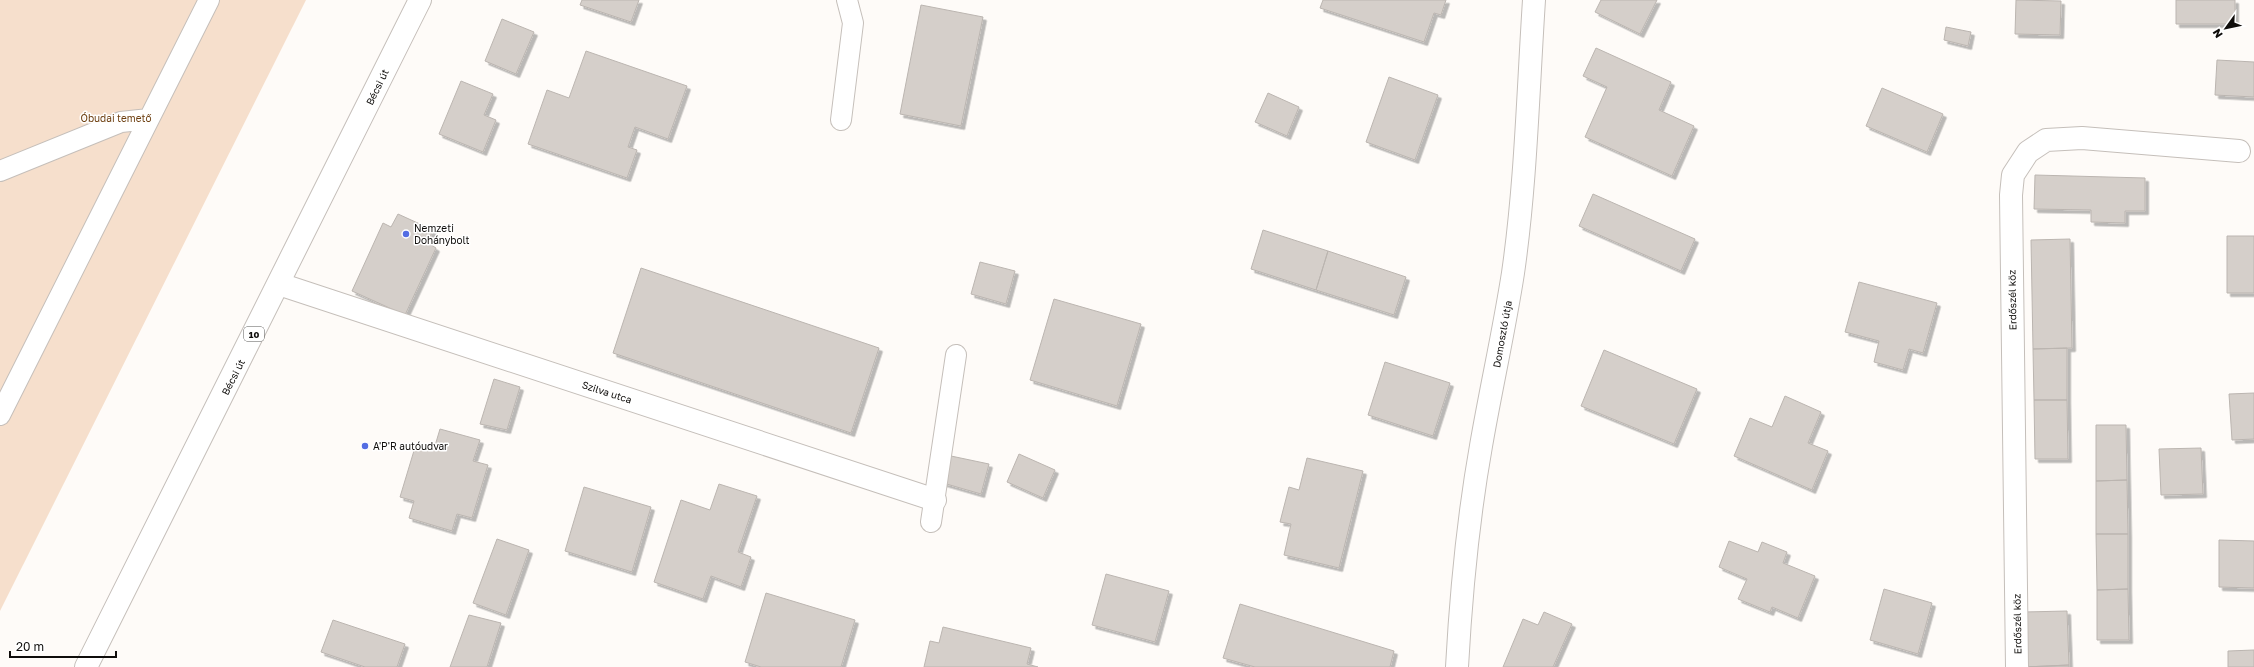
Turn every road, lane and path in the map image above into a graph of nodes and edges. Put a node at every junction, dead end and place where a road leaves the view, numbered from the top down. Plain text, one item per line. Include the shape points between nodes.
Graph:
1 (209, 0) edge
2 (420, 0) edge
3 (847, 0) edge
4 (1534, 0) edge
5 (149, 119) junction
6 (841, 120) dead end
7 (2239, 151) dead end
8 (0, 171) edge
9 (280, 284) junction
10 (956, 355) dead end
11 (0, 415) edge
12 (935, 500) junction
13 (931, 522) dead end
14 (86, 667) edge
15 (1457, 667) edge
16 (2017, 667) edge

1 - 5 lane
2 - 9 street, Bécsi út / 10
3 - 6 lane via 853,23
4 - 15 street, Domoszló útja via 1516,242 1471,513 1462,580
5 - 8 lane via 121,122
5 - 11 lane
7 - 16 street, Erdőszél köz via 2082,138 2046,140 2028,152 2013,175 2011,195
9 - 12 street, Szilva utca
9 - 14 street, Bécsi út / 10
10 - 12 lane
12 - 13 lane

